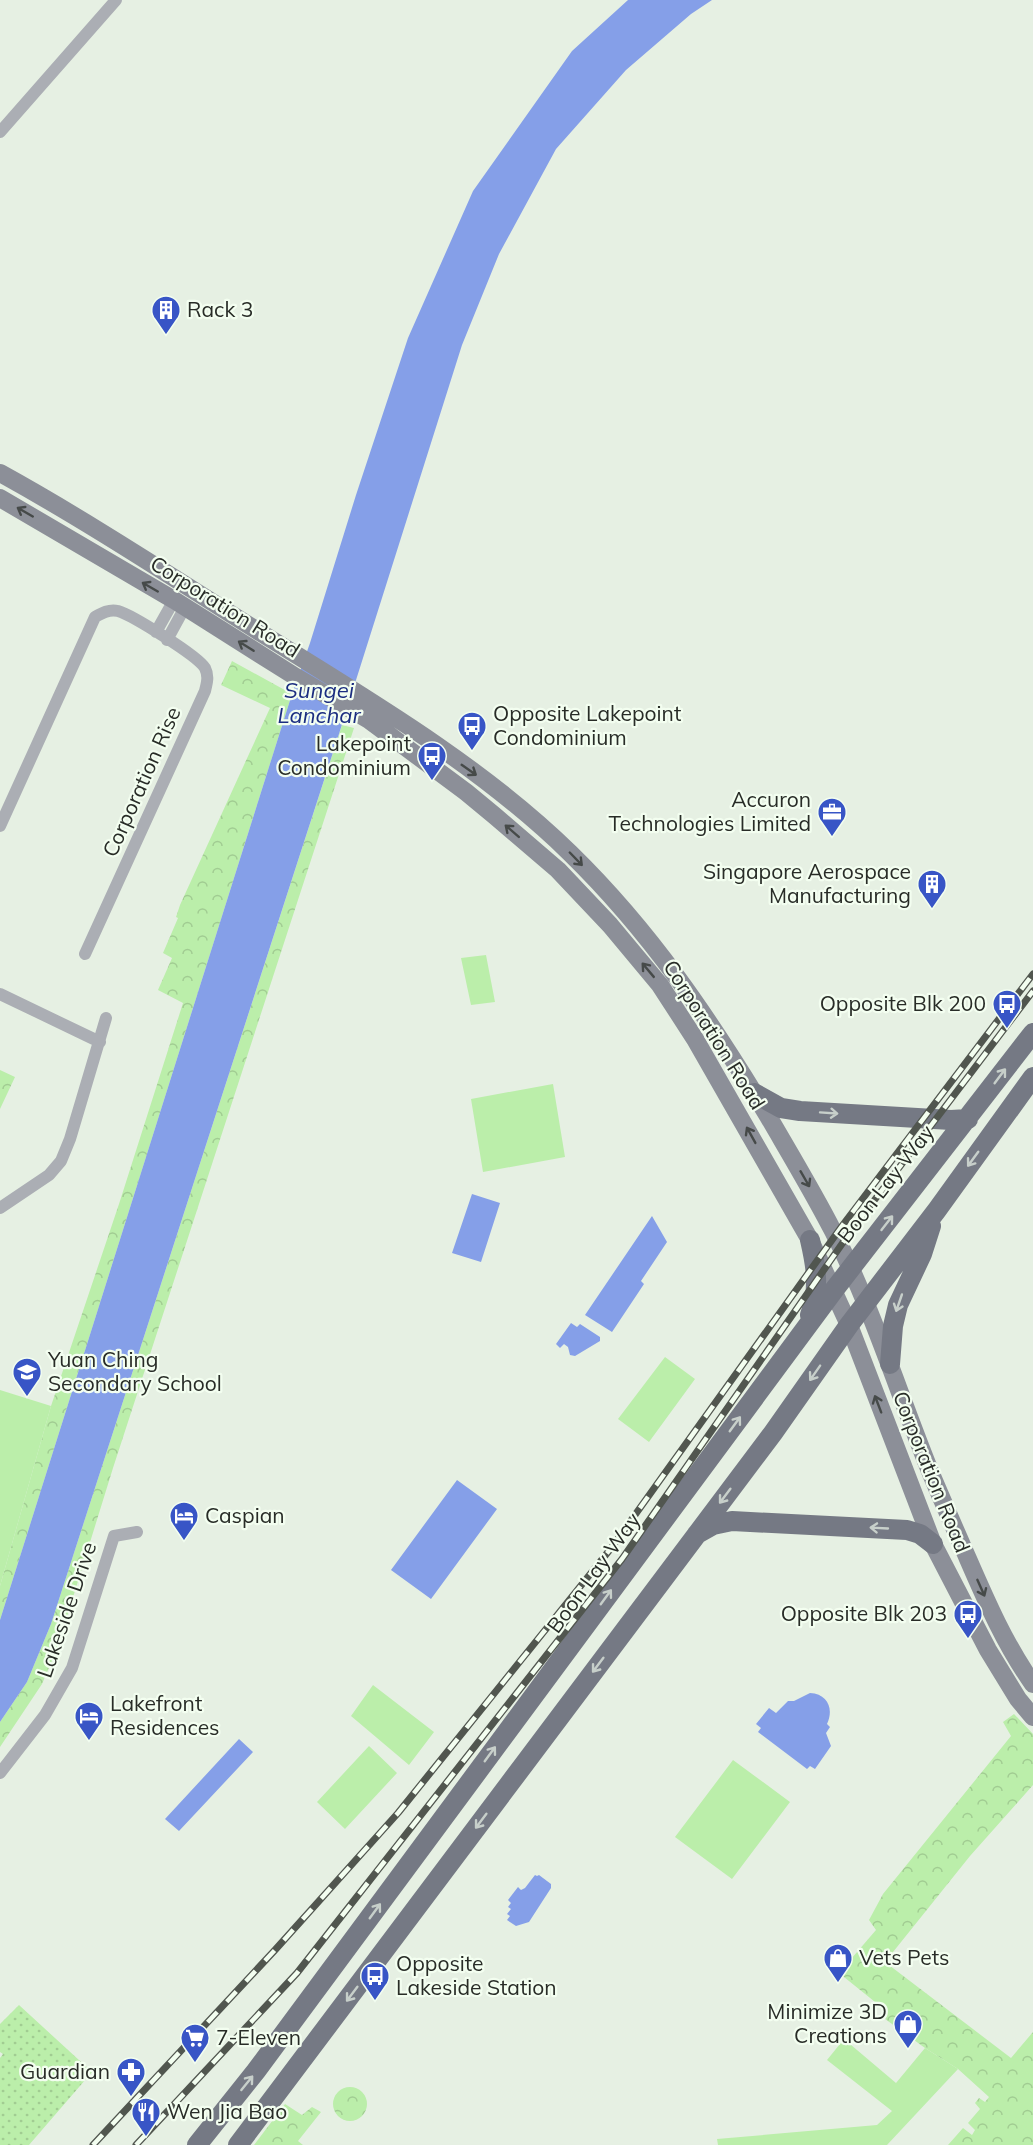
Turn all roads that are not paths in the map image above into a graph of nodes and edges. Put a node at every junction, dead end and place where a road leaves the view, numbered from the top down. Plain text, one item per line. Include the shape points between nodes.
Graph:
1 (116, 0) edge
2 (0, 132) edge
3 (0, 473) edge
4 (0, 498) edge
5 (91, 527) junction
6 (80, 545) junction
7 (179, 604) junction
8 (156, 632) junction
9 (167, 640) junction
10 (359, 704) junction
11 (0, 826) edge
12 (85, 954) dead end
13 (0, 994) edge
14 (106, 1018) dead end
15 (1033, 1033) edge
16 (100, 1041) junction
17 (1033, 1077) edge
18 (754, 1093) junction
19 (968, 1119) junction
20 (0, 1208) edge
21 (937, 1210) junction
22 (810, 1239) junction
23 (851, 1268) junction
24 (834, 1290) junction
25 (865, 1303) junction
26 (849, 1325) junction
27 (803, 1331) junction
28 (891, 1364) junction
29 (137, 1532) dead end
30 (696, 1535) junction
31 (933, 1544) junction
32 (1033, 1684) edge
33 (1033, 1717) edge
34 (0, 1773) edge
35 (197, 2145) edge
36 (238, 2145) edge

1 - 2 street
3 - 5 main road, Corporation Road
6 -> 4 main road, Corporation Road
5 - 6 main road
5 - 10 main road, Corporation Road via 303,658
7 -> 6 main road, Corporation Road
7 - 8 street
7 - 9 street
10 -> 7 main road, Corporation Road via 296,677
8 - 9 street, Corporation Rise
8 - 11 street, Corporation Rise via 119,611 95,617
9 - 12 street, Corporation Rise via 206,669 205,691
10 -> 18 main road, Corporation Road via 482,779 574,857 676,973
22 -> 10 main road, Corporation Road via 660,984 558,870 490,812 369,720
13 - 16 street
14 - 16 street
19 -> 15 main road, Boon Lay Way
16 - 20 street via 61,1161 49,1175
17 -> 21 main road
18 -> 19 main road via 781,1108 800,1111
18 -> 23 main road, Corporation Road
23 -> 19 main road, Boon Lay Way
21 - 25 main road
21 -> 28 main road via 898,1305
22 - 24 main road, Corporation Road
22 - 27 main road via 818,1284
23 - 24 main road, Boon Lay Way
23 - 25 main road, Corporation Road
24 - 26 main road, Corporation Road
24 - 27 main road, Boon Lay Way
25 - 26 main road
25 - 28 main road, Corporation Road
26 -> 30 main road
31 -> 26 main road, Corporation Road
35 -> 27 main road, Boon Lay Way via 256,2071
28 -> 32 main road, Corporation Road via 932,1476 993,1615
29 - 34 street, Lakeside Drive via 114,1536 72,1668 45,1715
31 -> 30 main road via 907,1530 732,1521 713,1525
30 -> 36 main road
31 - 33 main road, Corporation Road via 988,1650

